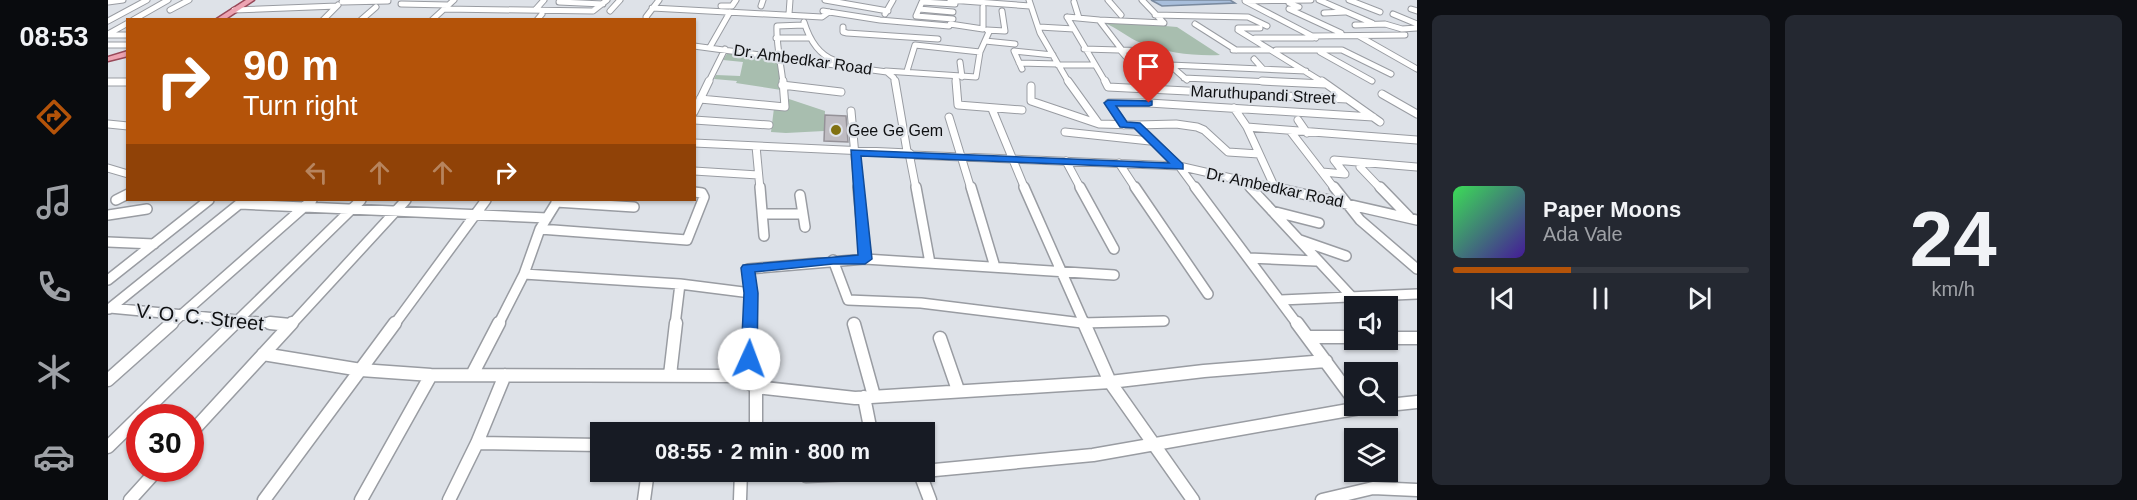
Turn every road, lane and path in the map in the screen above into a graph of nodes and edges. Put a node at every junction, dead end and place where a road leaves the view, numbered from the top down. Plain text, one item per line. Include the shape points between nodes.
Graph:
1 (123, 0) edge
2 (147, 0) edge
3 (168, 0) edge
4 (189, 0) edge
5 (251, 0) edge
6 (454, 0) edge
7 (544, 0) edge
8 (620, 0) edge
9 (736, 0) edge
10 (790, 0) edge
11 (825, 0) edge
12 (893, 0) edge
13 (1108, 0) edge
14 (1142, 0) edge
15 (1283, 0) edge
16 (1311, 0) edge
17 (1319, 0) edge
18 (1370, 0) edge
19 (109, 1) edge
20 (315, 1) edge
21 (388, 1) edge
22 (560, 1) edge
23 (957, 1) edge
24 (1244, 1) edge
25 (1352, 1) edge
26 (605, 2) edge
27 (1008, 2) edge
28 (1074, 2) dead end
29 (341, 3) edge
30 (982, 3) edge
31 (1030, 3) edge
32 (401, 4) dead end
33 (655, 4) edge
34 (159, 5) junction
35 (135, 6) junction
36 (376, 7) dead end
37 (446, 7) junction
38 (307, 8) junction
39 (536, 9) junction
40 (550, 9) junction
41 (811, 9) dead end
42 (919, 9) junction
43 (170, 10) dead end
44 (234, 10) junction
45 (512, 10) junction
46 (610, 11) dead end
47 (888, 11) junction
48 (1002, 11) dead end
49 (730, 12) junction
50 (829, 12) junction
51 (954, 12) junction
52 (1348, 12) junction
53 (1380, 12) dead end
54 (1324, 13) dead end
55 (542, 14) dead end
56 (779, 14) junction
57 (789, 14) junction
58 (1393, 14) dead end
59 (507, 15) dead end
60 (1121, 15) dead end
61 (1155, 15) junction
62 (1220, 16) junction
63 (859, 17) junction
64 (136, 18) edge
65 (221, 18) edge
66 (325, 18) edge
67 (363, 18) edge
68 (434, 18) edge
69 (539, 18) edge
70 (646, 18) edge
71 (1079, 18) junction
72 (880, 20) junction
73 (1099, 20) junction
74 (108, 21) edge
75 (777, 21) dead end
76 (950, 23) junction
77 (1234, 23) dead end
78 (126, 24) edge
79 (1195, 24) dead end
80 (1374, 24) junction
81 (1356, 25) dead end
82 (854, 26) dead end
83 (1267, 26) dead end
84 (1417, 26) edge
85 (843, 27) dead end
86 (1039, 27) junction
87 (1260, 28) dead end
88 (1074, 29) junction
89 (108, 34) edge
90 (126, 35) edge
91 (1346, 35) junction
92 (1358, 35) junction
93 (1405, 35) dead end
94 (1311, 36) junction
95 (776, 38) junction
96 (810, 38) junction
97 (1253, 38) junction
98 (938, 39) junction
99 (985, 41) junction
100 (1016, 44) dead end
101 (108, 45) edge
102 (126, 45) edge
103 (696, 46) edge
104 (933, 46) junction
105 (710, 47) junction
106 (1084, 48) junction
107 (725, 49) junction
108 (1121, 50) junction
109 (1227, 50) dead end
110 (1236, 50) junction
111 (1273, 50) junction
112 (1316, 50) junction
113 (980, 52) junction
114 (126, 54) edge
115 (1053, 55) junction
116 (781, 57) junction
117 (108, 59) edge
118 (1254, 59) dead end
119 (960, 62) dead end
120 (1058, 64) junction
121 (1346, 64) junction
122 (1093, 65) junction
123 (1170, 65) junction
124 (839, 66) junction
125 (1376, 66) junction
126 (1263, 69) junction
127 (1417, 69) edge
128 (885, 71) junction
129 (907, 71) junction
130 (1306, 71) junction
131 (1391, 74) dead end
132 (958, 76) junction
133 (1184, 78) junction
134 (1372, 81) dead end
135 (108, 82) edge
136 (126, 82) edge
137 (1325, 84) junction
138 (782, 86) junction
139 (1032, 86) dead end
140 (1154, 89) junction
141 (1198, 90) junction
142 (841, 92) dead end
143 (1382, 94) dead end
144 (700, 99) junction
145 (1347, 99) junction
146 (696, 108) edge
147 (992, 108) junction
148 (1234, 108) junction
149 (1022, 110) dead end
150 (851, 111) dead end
151 (1417, 114) edge
152 (949, 117) dead end
153 (1173, 117) dead end
154 (1373, 117) junction
155 (696, 120) edge
156 (1298, 120) dead end
157 (1380, 122) dead end
158 (108, 124) edge
159 (769, 125) dead end
160 (1101, 125) junction
161 (1124, 125) junction
162 (1137, 125) junction
163 (1179, 125) junction
164 (126, 126) edge
165 (1247, 127) junction
166 (1065, 132) dead end
167 (1291, 132) junction
168 (1307, 133) junction
169 (1109, 137) junction
170 (1417, 140) edge
171 (1150, 141) junction
172 (696, 143) edge
173 (756, 146) junction
174 (855, 152) junction
175 (909, 153) junction
176 (1259, 154) junction
177 (962, 157) junction
178 (1013, 159) junction
179 (1066, 161) junction
180 (1119, 163) junction
181 (1179, 166) junction
182 (1417, 167) edge
183 (108, 168) edge
184 (1360, 168) dead end
185 (118, 171) junction
186 (696, 171) edge
187 (1322, 172) junction
188 (126, 173) edge
189 (758, 175) junction
190 (108, 176) edge
191 (1245, 182) junction
192 (1275, 188) junction
193 (696, 192) edge
194 (126, 195) edge
195 (800, 195) dead end
196 (116, 200) dead end
197 (208, 201) edge
198 (311, 201) edge
199 (360, 201) edge
200 (405, 201) edge
201 (485, 201) edge
202 (557, 201) edge
203 (242, 202) edge
204 (1345, 202) junction
205 (303, 207) junction
206 (634, 207) edge
207 (147, 209) dead end
208 (351, 210) junction
209 (1272, 211) junction
210 (394, 212) junction
211 (763, 214) junction
212 (802, 214) junction
213 (108, 215) edge
214 (475, 215) junction
215 (547, 218) junction
216 (1415, 219) edge
217 (1319, 223) dead end
218 (805, 227) dead end
219 (540, 229) junction
220 (764, 236) dead end
221 (1297, 240) junction
222 (108, 242) edge
223 (154, 244) junction
224 (1114, 249) dead end
225 (1346, 256) dead end
226 (1249, 258) junction
227 (865, 259) junction
228 (833, 260) junction
229 (1316, 261) junction
230 (930, 263) junction
231 (995, 267) junction
232 (1417, 269) edge
233 (1062, 271) junction
234 (524, 273) junction
235 (1114, 275) dead end
236 (108, 280) edge
237 (680, 284) junction
238 (751, 293) junction
239 (1208, 294) dead end
240 (1417, 294) edge
241 (1351, 296) edge
242 (1374, 296) edge
243 (1344, 297) edge
244 (1281, 300) junction
245 (109, 309) edge
246 (183, 313) junction
247 (235, 321) junction
248 (1164, 321) dead end
249 (1082, 323) junction
250 (854, 324) dead end
251 (290, 325) junction
252 (1309, 337) junction
253 (940, 338) dead end
254 (1344, 338) edge
255 (1398, 338) edge
256 (1417, 338) edge
257 (263, 354) junction
258 (1326, 361) junction
259 (361, 370) junction
260 (473, 374) junction
261 (431, 375) junction
262 (506, 375) junction
263 (670, 375) junction
264 (108, 380) edge
265 (1110, 382) junction
266 (752, 384) junction
267 (1344, 386) edge
268 (958, 390) junction
269 (869, 397) junction
270 (1417, 402) edge
271 (1398, 403) edge
272 (1344, 408) edge
273 (204, 419) edge
274 (755, 422) edge
275 (870, 422) edge
276 (477, 443) junction
277 (590, 445) edge
278 (1154, 445) junction
279 (108, 447) edge
280 (935, 470) edge
281 (146, 482) edge
282 (646, 482) edge
283 (741, 482) edge
284 (925, 482) edge
285 (1417, 490) edge
286 (130, 500) edge
287 (264, 500) edge
288 (361, 500) edge
289 (449, 500) edge
290 (644, 500) edge
291 (740, 500) edge
292 (930, 500) edge
293 (1193, 500) edge
294 (1322, 500) edge

1 - 19 street
2 - 35 street
3 - 34 street
4 - 43 street
5 - 44 main road
6 - 37 street
7 - 39 street
8 - 46 street
9 - 33 street via 731,6
10 - 57 street
11 - 47 street
12 - 47 street
13 - 60 street
14 - 61 street
15 - 16 street
15 - 24 street
15 - 91 street via 1299,7 1289,9
17 - 52 street
18 - 25 street
20 - 38 street
21 - 29 street
22 - 26 street
22 - 40 street
23 - 30 street
23 - 42 street via 924,2
23 - 51 street
24 - 94 street
25 - 53 street
26 - 40 street via 592,11
27 - 30 street
27 - 31 street
28 - 71 street
29 - 38 street
29 - 66 street
30 - 76 street via 983,29
31 - 86 street
32 - 37 street
33 - 49 street
33 - 70 street
34 - 35 street
34 - 64 street
35 - 74 street
36 - 67 street
37 - 45 street
37 - 68 street
38 - 44 street
39 - 40 street
39 - 45 street
41 - 50 street
42 - 51 street
42 - 76 street via 917,16
44 - 65 main road
45 - 59 street
47 - 72 street
48 - 99 street via 1005,31 987,30
49 - 56 street
49 - 105 street
50 - 57 street via 822,16
50 - 63 street
51 - 76 street
52 - 54 street
52 - 80 street
55 - 69 street
56 - 57 street
56 - 75 street
58 - 84 street
61 - 62 street
61 - 73 street via 1164,23
62 - 77 street
62 - 83 street via 1251,17
63 - 72 street
63 - 82 street
71 - 73 street
71 - 88 street via 1067,17
72 - 76 street
73 - 108 street
76 - 98 street
78 - 89 street
79 - 110 street
80 - 81 street
80 - 84 street via 1402,29
85 - 98 street via 847,33
86 - 88 street
86 - 115 street
87 - 97 street via 1238,30
88 - 106 street
89 - 90 street
91 - 92 street
91 - 94 street
92 - 93 street
92 - 127 street
94 - 97 street via 1316,38
95 - 96 street
95 - 96 street via 777,26 804,24
95 - 116 street
96 - 124 street via 825,58 836,60
97 - 111 street
98 - 104 street
99 - 100 street
99 - 113 street
101 - 102 street
103 - 105 street, Dr. Ambedkar Road
104 - 113 street
104 - 129 street via 915,45
105 - 107 street, Dr. Ambedkar Road
106 - 108 street
106 - 122 street
107 - 116 street, Dr. Ambedkar Road
107 - 144 street
108 - 123 street via 1154,51
108 - 140 street
109 - 110 street
110 - 111 street
111 - 112 street
111 - 130 street
112 - 121 street
112 - 125 street via 1351,53
113 - 132 street via 976,77
114 - 117 main road
115 - 120 street
115 - 120 street via 1014,51 1021,66
116 - 124 street, Dr. Ambedkar Road
116 - 138 street
118 - 126 street
119 - 132 street
120 - 122 street
120 - 160 street
121 - 125 street
121 - 134 street
122 - 140 street, Maruthupandi Street via 1108,87
123 - 126 street
123 - 133 street
124 - 128 street, Dr. Ambedkar Road
125 - 131 street
126 - 130 street
128 - 129 street
128 - 175 street, Dr. Ambedkar Road via 894,78
129 - 132 street
130 - 137 street
132 - 147 street via 958,105
133 - 137 street
133 - 141 street
135 - 136 street
137 - 145 street
138 - 142 street
138 - 144 street via 785,107
139 - 160 street via 1031,100
140 - 141 street, Maruthupandi Street
141 - 145 street, Maruthupandi Street
143 - 151 street
144 - 146 street
145 - 154 street
147 - 149 street
147 - 178 street
148 - 154 street
148 - 161 street via 1110,102
148 - 165 street
150 - 174 street
152 - 177 street
153 - 163 street
154 - 157 street
155 - 159 street
156 - 168 street
158 - 164 street
160 - 161 street
160 - 169 street
161 - 162 street
162 - 163 street
162 - 171 street
163 - 176 street via 1204,130 1228,152
165 - 167 street
165 - 176 street
166 - 169 street
167 - 168 street
167 - 187 street
168 - 170 street
169 - 171 street
171 - 181 street
172 - 173 street
173 - 174 street
173 - 189 street
174 - 175 street
174 - 227 street
175 - 177 street, Dr. Ambedkar Road
175 - 230 street
176 - 192 street
177 - 178 street, Dr. Ambedkar Road
177 - 231 street
178 - 179 street, Dr. Ambedkar Road
178 - 233 street
179 - 180 street, Dr. Ambedkar Road
179 - 224 street
180 - 181 street, Dr. Ambedkar Road
180 - 239 street
181 - 191 street, Dr. Ambedkar Road
181 - 226 street
182 - 187 street via 1336,160 1332,161 1345,174
183 - 185 street
184 - 216 street
185 - 188 street
185 - 190 street
186 - 189 street
187 - 204 street
189 - 211 street
191 - 192 street, Dr. Ambedkar Road
191 - 209 street
192 - 204 street, Dr. Ambedkar Road
193 - 219 street via 704,197 687,240
194 - 196 street
195 - 212 street
197 - 223 street
198 - 205 street
199 - 208 street
200 - 210 street
201 - 214 street
202 - 206 street
202 - 215 street
203 - 205 street
203 - 245 street
204 - 216 street, Dr. Ambedkar Road
204 - 232 street via 1367,227
205 - 208 street
205 - 246 street
207 - 213 street
208 - 210 street
208 - 247 street
209 - 217 street
209 - 221 street
210 - 214 street
210 - 251 street
211 - 212 street
211 - 220 street
212 - 218 street
214 - 215 street
214 - 259 street
215 - 219 street
219 - 234 street
221 - 225 street
221 - 229 street
222 - 223 street
223 - 236 street
226 - 229 street
226 - 244 street
227 - 228 street
227 - 230 street
228 - 238 street via 748,268
228 - 249 street via 848,300 921,303
229 - 241 street
230 - 231 street
231 - 233 street
233 - 235 street
233 - 249 street
234 - 237 street
234 - 260 street
237 - 238 street
237 - 263 street
238 - 266 street
240 - 242 street
243 - 244 street
244 - 252 street
245 - 246 street, V. O. C. Street
246 - 247 street, V. O. C. Street
246 - 264 street
247 - 251 street, V. O. C. Street
247 - 279 street
248 - 249 street
249 - 265 street
250 - 269 street
251 - 257 street
252 - 254 street
252 - 258 street
253 - 268 street
255 - 256 street
257 - 259 street
257 - 273 street
258 - 265 street
258 - 267 street
259 - 261 street
259 - 287 street
260 - 261 street
260 - 262 street
261 - 288 street
262 - 263 street
262 - 276 street
263 - 266 street via 736,376
265 - 268 street
265 - 278 street
266 - 269 street
266 - 274 street
268 - 269 street
269 - 275 street
270 - 271 street
272 - 278 street
276 - 277 street
276 - 289 street
278 - 280 street via 1093,455
278 - 293 street
281 - 286 street
282 - 290 street
283 - 291 street
284 - 292 street
285 - 294 street via 1373,488

